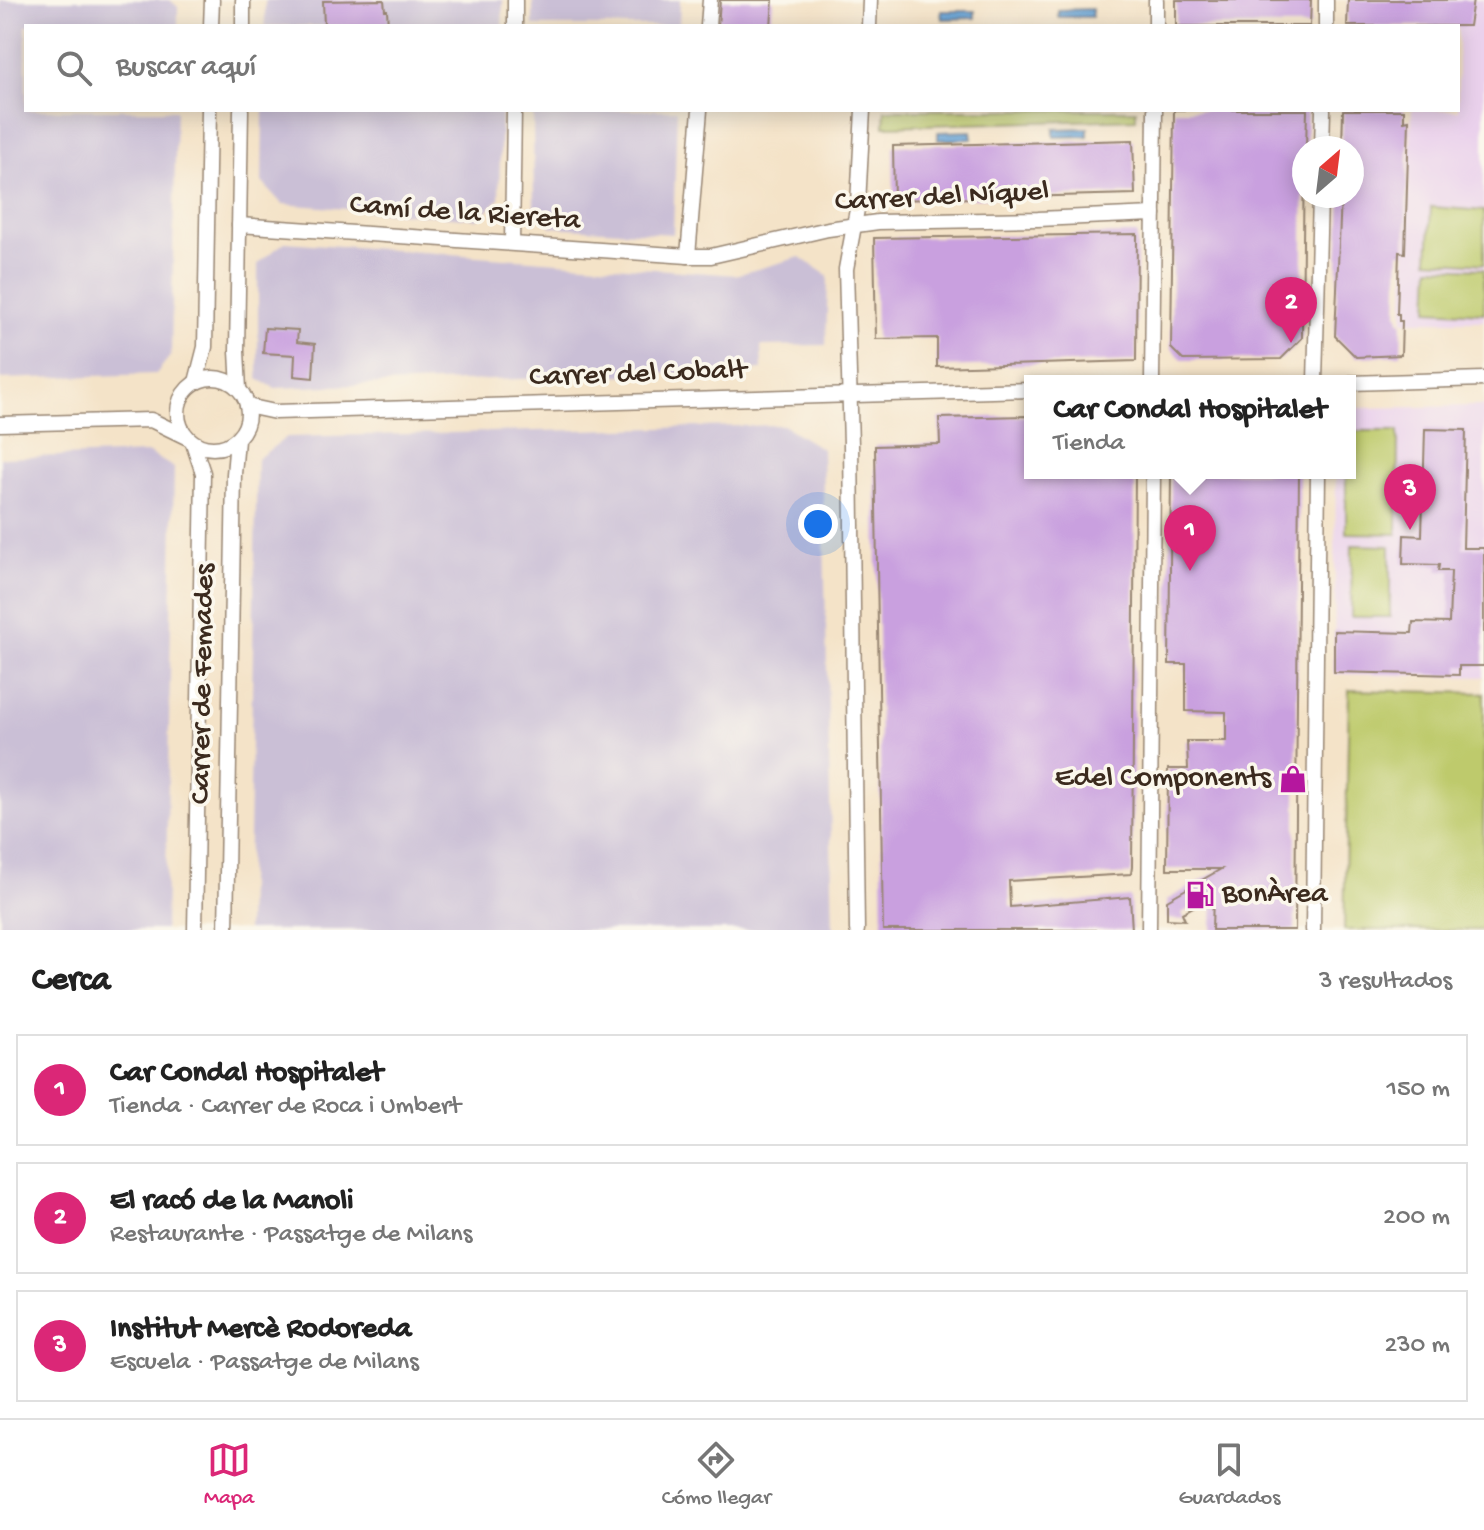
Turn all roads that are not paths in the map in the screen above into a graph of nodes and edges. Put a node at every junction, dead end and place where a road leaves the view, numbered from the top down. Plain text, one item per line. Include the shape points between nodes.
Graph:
1 (212, 0) edge
2 (243, 0) edge
3 (515, 0) edge
4 (710, 0) edge
5 (870, 0) edge
6 (1156, 0) edge
7 (1326, 0) edge
8 (211, 24) edge
9 (243, 24) edge
10 (515, 24) edge
11 (708, 24) edge
12 (869, 24) edge
13 (1156, 24) edge
14 (1326, 24) edge
15 (209, 112) edge
16 (241, 112) edge
17 (514, 112) edge
18 (700, 112) edge
19 (863, 112) edge
20 (1155, 112) edge
21 (1323, 112) edge
22 (1322, 136) edge
23 (1320, 208) edge
24 (1154, 214) junction
25 (854, 224) junction
26 (239, 225) junction
27 (512, 243) junction
28 (688, 256) junction
29 (1152, 375) edge
30 (1315, 375) edge
31 (1484, 379) edge
32 (196, 382) junction
33 (1356, 383) edge
34 (239, 389) junction
35 (1024, 390) edge
36 (850, 394) junction
37 (179, 403) junction
38 (247, 406) junction
39 (151, 420) junction
40 (0, 424) edge
41 (190, 440) junction
42 (237, 440) junction
43 (1153, 479) edge
44 (1318, 479) edge
45 (195, 930) edge
46 (226, 930) edge
47 (857, 930) edge
48 (1149, 930) edge
49 (1313, 930) edge

1 - 8 street
2 - 9 street
3 - 10 street
4 - 11 street
5 - 12 street
6 - 13 street
7 - 14 street
15 - 32 street via 205,347
16 - 26 street
17 - 27 street
18 - 28 street
19 - 25 street
20 - 24 street
21 - 22 street
23 - 30 street
24 - 25 street, Carrer del Níquel
24 - 29 street
25 - 28 street, Carrer del Níquel via 711,256
25 - 36 street via 846,269
26 - 27 street, Camí de la Riereta
26 - 34 street
27 - 28 street, Camí de la Riereta
31 - 33 street
32 - 34 street via 223,379
32 - 37 street
34 - 38 street
35 - 36 street, Carrer del Cobalt
36 - 38 street, Carrer del Cobalt via 275,412
36 - 47 street
37 - 39 street
37 - 41 street via 178,421
38 - 42 street via 247,424
39 - 40 street
39 - 41 street
41 - 42 street via 220,448
41 - 45 street via 203,473
42 - 46 street, Carrer de Femades
43 - 48 street
44 - 49 street

